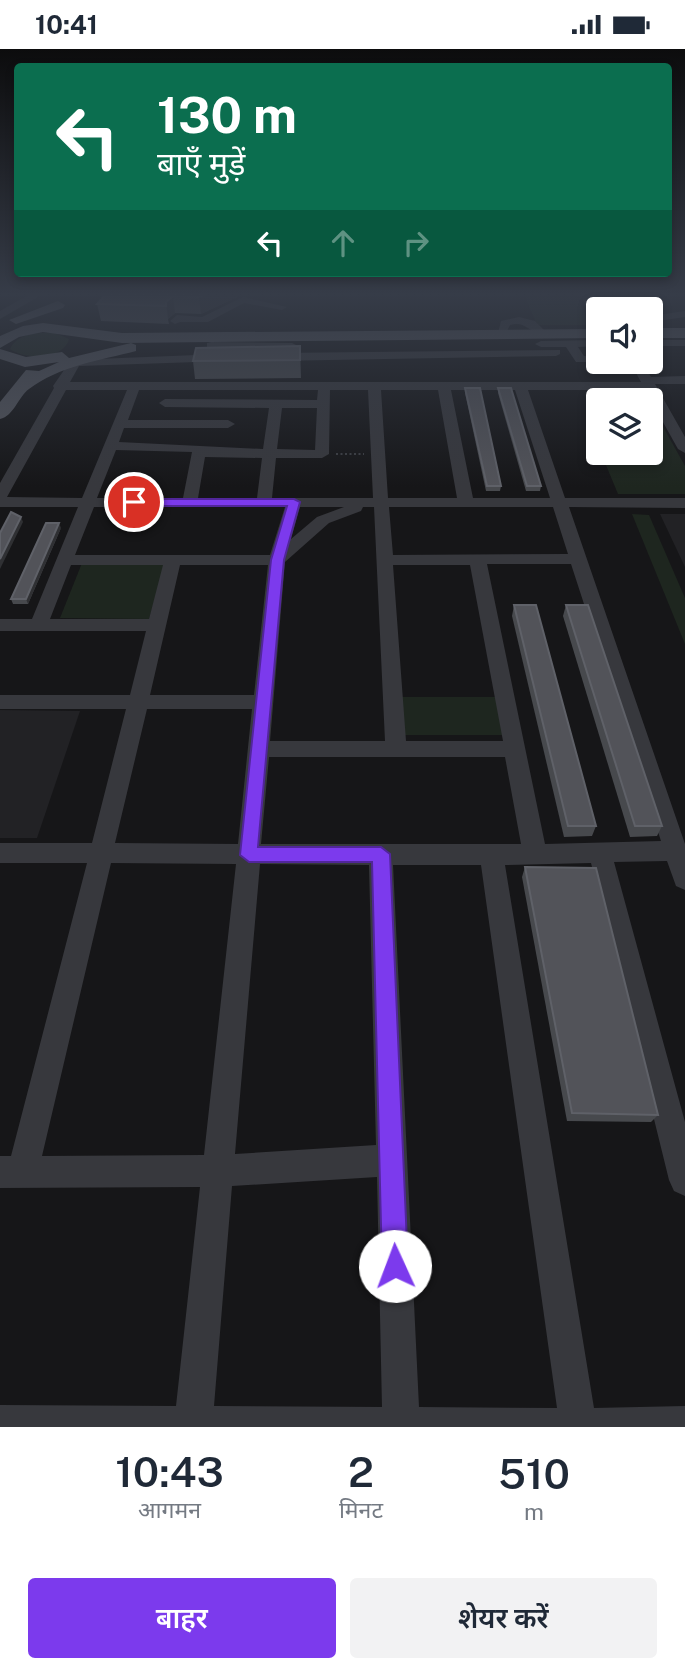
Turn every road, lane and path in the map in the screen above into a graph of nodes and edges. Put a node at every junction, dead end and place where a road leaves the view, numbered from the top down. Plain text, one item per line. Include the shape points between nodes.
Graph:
1 (7, 358) edge
2 (20, 358) edge
3 (57, 358) edge
4 (90, 358) edge
5 (96, 358) edge
6 (48, 361) junction
7 (643, 374) edge
8 (685, 380) edge
9 (648, 383) junction
10 (520, 385) junction
11 (60, 386) junction
12 (374, 386) junction
13 (444, 386) junction
14 (134, 387) junction
15 (170, 387) junction
16 (324, 387) junction
17 (5, 391) edge
18 (165, 403) junction
19 (233, 403) junction
20 (276, 403) junction
21 (324, 404) junction
22 (664, 412) junction
23 (685, 412) edge
24 (0, 414) edge
25 (120, 424) junction
26 (158, 424) junction
27 (228, 424) junction
28 (111, 446) junction
29 (685, 449) edge
30 (201, 453) junction
31 (222, 454) junction
32 (270, 454) junction
33 (322, 454) junction
34 (378, 454) junction
35 (0, 496) edge
36 (0, 502) edge
37 (190, 502) junction
38 (264, 502) junction
39 (294, 502) junction
40 (88, 503) junction
41 (378, 503) junction
42 (466, 503) junction
43 (559, 503) junction
44 (685, 503) edge
45 (578, 559) junction
46 (65, 560) junction
47 (173, 560) junction
48 (277, 560) junction
49 (384, 560) junction
50 (478, 560) junction
51 (0, 625) edge
52 (39, 625) junction
53 (158, 625) junction
54 (0, 702) edge
55 (139, 702) junction
56 (264, 702) junction
57 (396, 748) junction
58 (259, 749) junction
59 (515, 749) junction
60 (676, 851) junction
61 (0, 853) edge
62 (600, 853) junction
63 (101, 854) junction
64 (381, 854) junction
65 (249, 855) junction
66 (492, 855) junction
67 (535, 855) junction
68 (685, 879) edge
69 (391, 1160) junction
70 (218, 1171) junction
71 (12, 1172) edge
72 (685, 1180) edge
73 (0, 1424) edge
74 (401, 1424) junction
75 (685, 1425) edge
76 (193, 1426) edge
77 (569, 1427) edge
78 (578, 1427) edge
79 (584, 1427) edge

1 - 17 main road via 13,368
2 - 6 main road
3 - 6 main road
4 - 17 main road
5 - 11 street via 75,363
6 - 17 main road
7 - 9 street
8 - 9 street
9 - 10 street
9 - 22 street
10 - 13 street
10 - 43 street
11 - 14 street
11 - 35 street
12 - 13 street
12 - 16 street
12 - 34 street
13 - 42 street
14 - 15 street
14 - 25 street
15 - 16 street
15 - 18 street
16 - 21 street
17 - 24 main road
18 - 19 street
18 - 26 street
19 - 20 street
19 - 27 street
20 - 21 street
20 - 32 street
21 - 33 street
22 - 23 street
22 - 29 street
25 - 26 street
25 - 28 street
26 - 27 street
27 - 31 street
28 - 30 street via 194,446
28 - 40 street
30 - 31 street
30 - 37 street
31 - 32 street
32 - 33 street
32 - 38 street
33 - 34 path
34 - 41 street
36 - 40 street
37 - 38 street
37 - 40 street
38 - 39 street
39 - 41 street
39 - 48 street
40 - 46 street
41 - 42 street
41 - 48 street via 323,520
41 - 49 street
42 - 43 street
43 - 44 street
43 - 45 street
45 - 50 street
45 - 60 street
46 - 47 street
46 - 52 street
47 - 48 street
47 - 53 street
48 - 56 street
49 - 50 street
49 - 57 street
50 - 59 street
51 - 52 street
52 - 53 street
53 - 55 street
54 - 55 street
55 - 56 street
55 - 63 street
56 - 58 street
57 - 58 street
57 - 59 street
58 - 65 street
59 - 67 street
60 - 62 street
60 - 68 street
61 - 63 street
62 - 67 street
62 - 72 street
63 - 65 street
63 - 71 street
64 - 65 street
64 - 66 street
64 - 69 street
65 - 70 street
66 - 67 street
66 - 78 street
69 - 70 street
69 - 74 street
70 - 71 street
70 - 76 street
73 - 76 street
74 - 76 street
74 - 77 street
75 - 79 street

